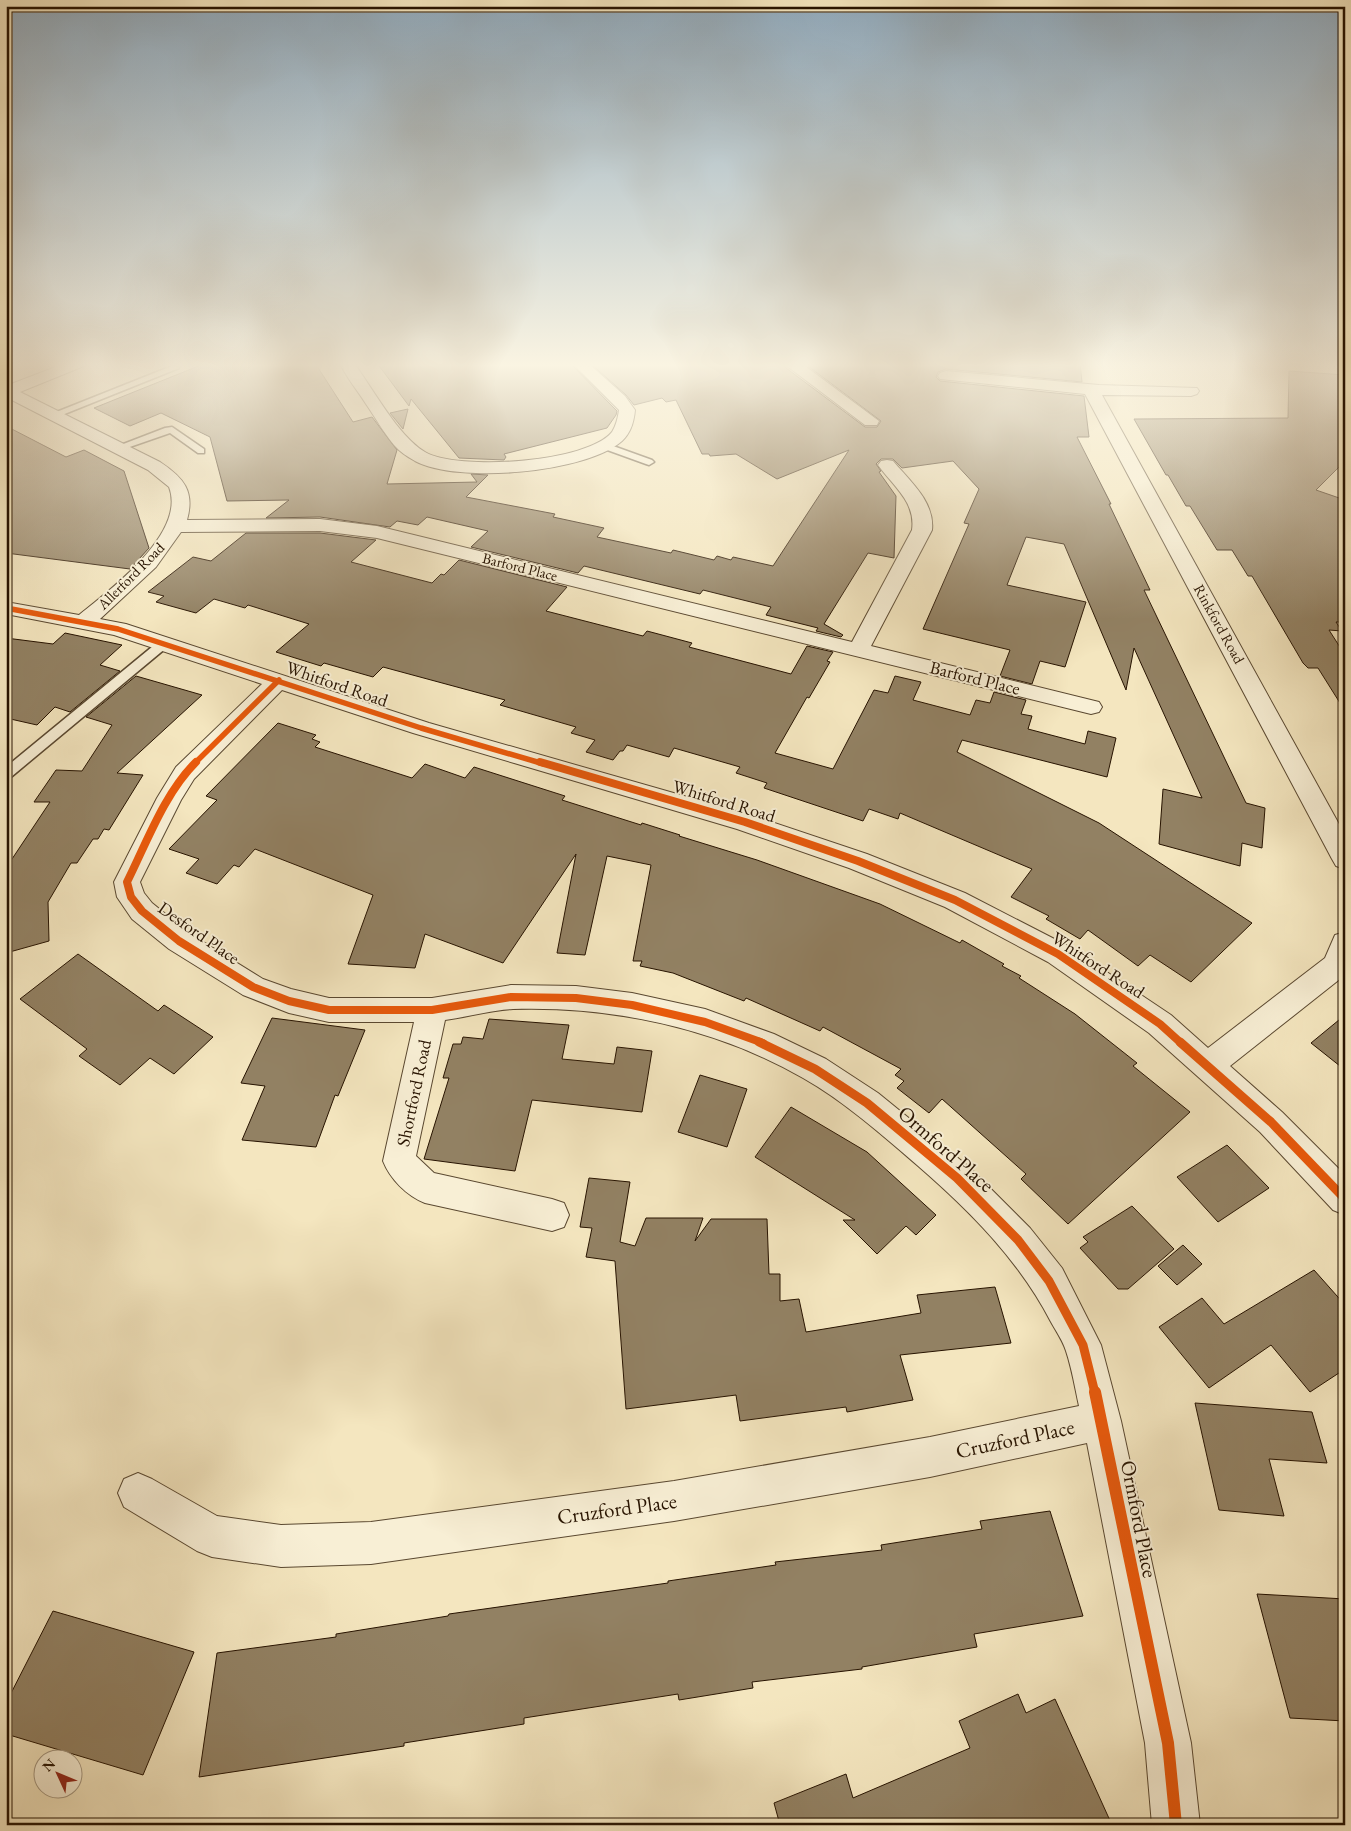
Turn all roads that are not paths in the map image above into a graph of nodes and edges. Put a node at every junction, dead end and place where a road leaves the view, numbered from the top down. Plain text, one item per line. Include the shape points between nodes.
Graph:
1 (118, 448) edge
2 (197, 448) edge
3 (407, 448) edge
4 (593, 448) edge
5 (612, 448) edge
6 (1123, 448) edge
7 (201, 451) dead end
8 (649, 462) dead end
9 (887, 466) dead end
10 (177, 526) junction
11 (6, 608) edge
12 (84, 622) junction
13 (162, 644) junction
14 (858, 650) junction
15 (279, 680) junction
16 (1092, 707) dead end
17 (6, 774) edge
18 (1345, 859) edge
19 (1345, 943) edge
20 (432, 1010) junction
21 (1207, 1066) junction
22 (1345, 1198) edge
23 (552, 1215) dead end
24 (1102, 1421) junction
25 (138, 1493) dead end
26 (1176, 1825) edge

1 - 10 street, Allerford Road via 166,474 179,489 182,507
2 - 7 lane
3 - 4 street via 439,464 491,469 567,458
5 - 8 lane
6 - 18 street, Rinkford Road
9 - 14 street via 921,510 924,521
10 - 12 street, Allerford Road via 148,565
10 - 14 street, Barford Place via 320,525 377,532
11 - 12 street, Whitford Road
12 - 13 street, Whitford Road
13 - 15 street, Whitford Road
13 - 17 lane
14 - 16 street, Barford Place
15 - 20 street, Desford Place via 185,773 127,882 131,897 142,911 180,941 253,987 289,1001 329,1010
15 - 21 street, Whitford Road via 421,728 745,822 858,861 955,900 1058,954 1160,1024
19 - 21 street via 1337,965
20 - 23 street, Shortford Road via 399,1161 425,1187
20 - 24 street, Ormford Place via 511,997 576,998 632,1005 705,1022 763,1043 815,1070 866,1103 950,1172 1018,1240 1049,1281 1083,1345
21 - 22 street, Whitford Road via 1271,1122
24 - 25 street, Cruzford Place via 930,1457 674,1501 371,1543 281,1546 212,1536
24 - 26 street, Ormford Place via 1168,1743

